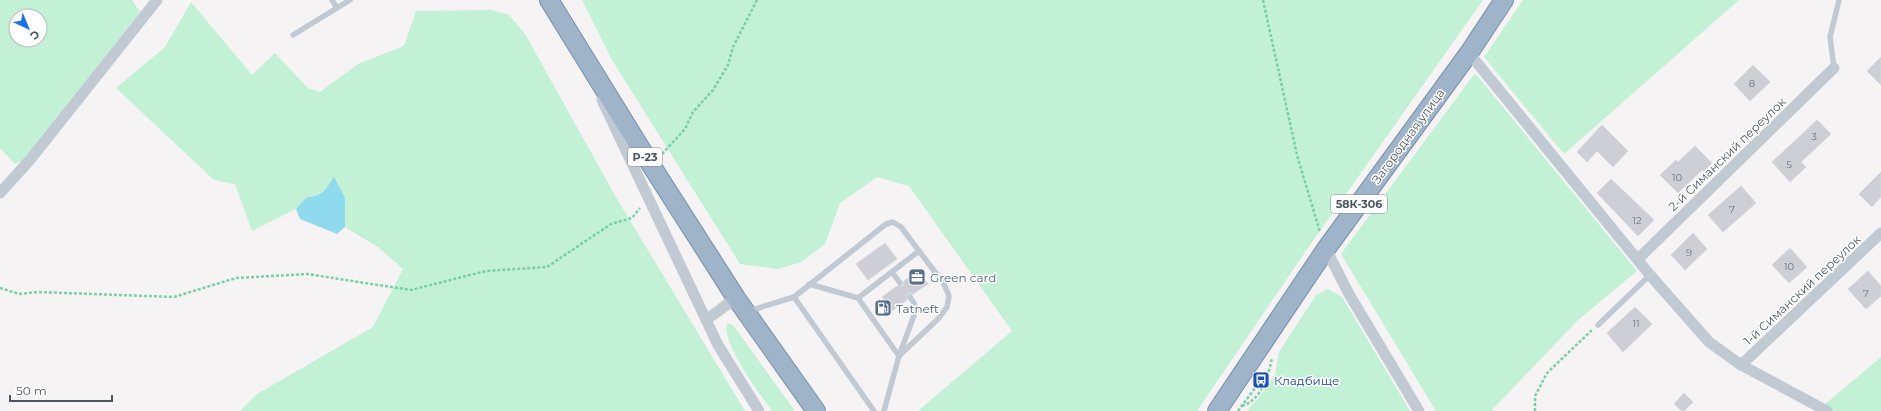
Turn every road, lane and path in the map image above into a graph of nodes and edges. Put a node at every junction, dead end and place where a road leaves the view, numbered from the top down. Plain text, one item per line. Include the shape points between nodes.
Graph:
1 (157, 0) edge
2 (332, 0) edge
3 (350, 0) edge
4 (549, 0) edge
5 (757, 0) edge
6 (1263, 0) edge
7 (1504, 0) edge
8 (1839, 0) edge
9 (337, 8) junction
10 (293, 35) dead end
11 (577, 47) junction
12 (1469, 52) junction
13 (1834, 68) joint
14 (650, 165) junction
15 (0, 193) edge
16 (648, 197) junction
17 (1881, 233) edge
18 (1326, 249) junction
19 (919, 251) junction
20 (1638, 259) junction
21 (892, 272) junction
22 (1650, 275) junction
23 (900, 283) dead end
24 (809, 284) junction
25 (0, 288) edge
26 (794, 296) junction
27 (910, 297) dead end
28 (858, 298) junction
29 (741, 305) junction
30 (706, 320) junction
31 (1598, 325) joint
32 (899, 356) junction
33 (1272, 357) dead end
34 (1741, 365) junction
35 (1261, 380) dead end
36 (1242, 406) junction
37 (759, 411) edge
38 (816, 411) edge
39 (874, 411) edge
40 (884, 411) edge
41 (1218, 411) edge
42 (1238, 411) edge
43 (1419, 411) edge
44 (1536, 411) edge
45 (1827, 411) edge

1 - 15 street via 29,161
2 - 9 lane
3 - 9 lane
4 - 11 highway, Р-23
5 - 14 path via 733,47 728,65 713,90 693,112 685,129
6 - 18 path via 1297,155
7 - 12 highway, Загородная улица / 58К-306
8 - 13 lane via 1830,37
9 - 10 lane
11 - 14 highway, Р-23
11 - 16 street
12 - 18 highway, Загородная улица / 58К-306
12 - 20 street
13 - 20 street, 2-й Симанский переулок
14 - 29 highway, Р-23
16 - 25 path via 632,218 611,224 547,267 486,271 411,290 307,274 236,278 174,297 38,292 19,294
16 - 30 street
17 - 34 street, 1-й Симанский переулок
18 - 41 highway, Загородная улица / 58К-306
18 - 43 street via 1349,294
19 - 21 lane
19 - 24 lane via 900,227 893,222 886,224
19 - 32 lane via 944,284 949,296 947,307
20 - 22 street
21 - 23 lane
21 - 28 lane
22 - 31 lane
22 - 34 street via 1709,342
24 - 26 lane
24 - 28 lane
26 - 29 lane
26 - 39 lane
27 - 32 lane via 916,310
28 - 32 lane
29 - 30 street
29 - 38 highway, Р-23
30 - 37 street via 718,345
31 - 44 path via 1547,373 1535,396
32 - 40 lane
33 - 36 path via 1267,380 1251,403
34 - 45 street
35 - 36 path
36 - 42 path

